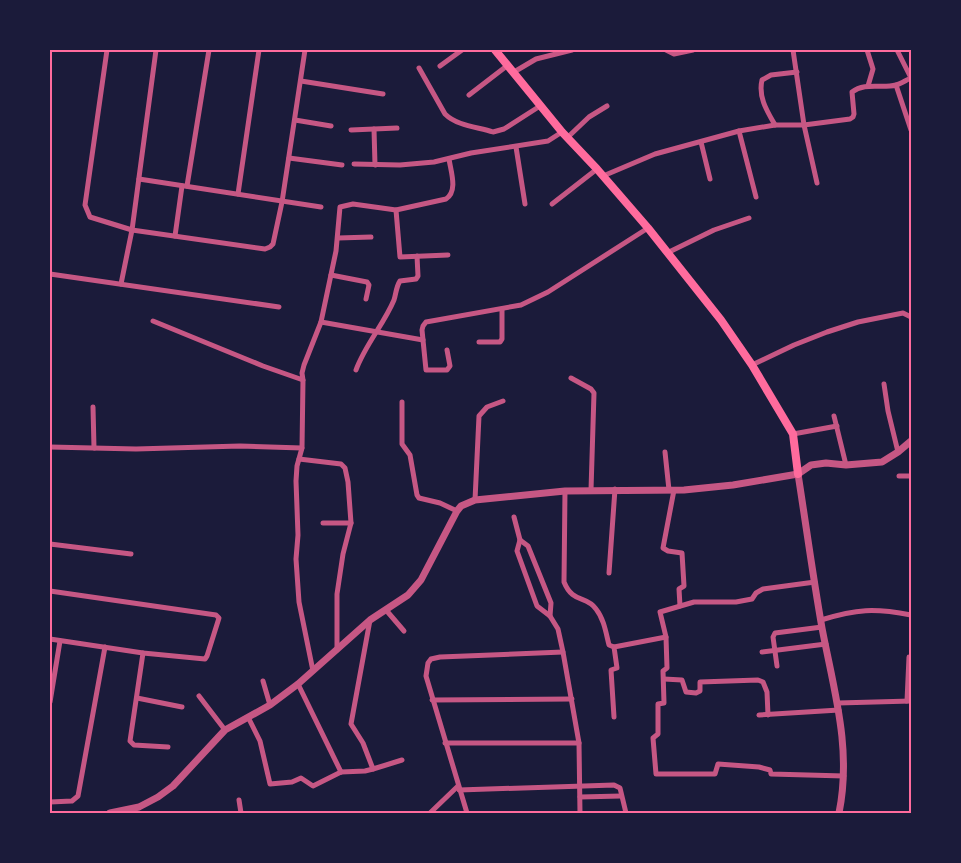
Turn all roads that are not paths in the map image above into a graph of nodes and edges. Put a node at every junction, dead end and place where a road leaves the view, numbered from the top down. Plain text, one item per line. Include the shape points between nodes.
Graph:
1 (107, 50) edge
2 (156, 50) edge
3 (209, 50) edge
4 (259, 50) edge
5 (305, 50) edge
6 (462, 50) edge
7 (495, 50) edge
8 (572, 50) edge
9 (666, 50) edge
10 (693, 50) edge
11 (794, 50) edge
12 (867, 50) edge
13 (897, 50) edge
14 (508, 65) junction
15 (440, 66) dead end
16 (419, 68) dead end
17 (514, 72) junction
18 (797, 72) junction
19 (300, 81) junction
20 (868, 86) junction
21 (896, 86) junction
22 (383, 94) dead end
23 (469, 96) dead end
24 (540, 106) junction
25 (607, 106) dead end
26 (295, 120) junction
27 (775, 125) junction
28 (804, 125) junction
29 (331, 126) dead end
30 (397, 128) dead end
31 (374, 129) junction
32 (351, 130) dead end
33 (911, 130) edge
34 (739, 131) junction
35 (565, 134) junction
36 (701, 142) junction
37 (516, 147) junction
38 (289, 158) junction
39 (449, 159) junction
40 (354, 164) dead end
41 (342, 165) dead end
42 (375, 165) junction
43 (597, 169) junction
44 (603, 176) junction
45 (710, 178) dead end
46 (139, 179) junction
47 (817, 183) dead end
48 (185, 186) junction
49 (238, 194) junction
50 (756, 197) dead end
51 (282, 202) junction
52 (525, 204) dead end
53 (552, 204) dead end
54 (321, 208) dead end
55 (396, 210) junction
56 (749, 218) dead end
57 (648, 228) junction
58 (132, 230) junction
59 (175, 236) junction
60 (371, 237) dead end
61 (338, 238) junction
62 (667, 253) junction
63 (448, 255) dead end
64 (417, 256) junction
65 (50, 274) edge
66 (331, 274) junction
67 (121, 284) junction
68 (366, 299) dead end
69 (279, 307) dead end
70 (502, 309) junction
71 (909, 316) edge
72 (153, 321) dead end
73 (321, 322) junction
74 (376, 331) junction
75 (423, 340) junction
76 (479, 342) dead end
77 (447, 350) dead end
78 (752, 365) junction
79 (356, 370) dead end
80 (571, 378) dead end
81 (302, 380) junction
82 (884, 384) dead end
83 (503, 401) dead end
84 (402, 402) dead end
85 (93, 407) dead end
86 (834, 416) dead end
87 (837, 426) junction
88 (793, 434) junction
89 (911, 441) edge
90 (50, 447) edge
91 (94, 448) junction
92 (302, 448) junction
93 (665, 452) dead end
94 (898, 452) junction
95 (299, 459) junction
96 (846, 465) junction
97 (798, 474) junction
98 (899, 476) dead end
99 (911, 476) edge
100 (615, 489) junction
101 (591, 490) junction
102 (671, 490) junction
103 (565, 491) junction
104 (475, 500) junction
105 (457, 511) junction
106 (514, 517) dead end
107 (323, 523) dead end
108 (351, 523) junction
109 (520, 540) junction
110 (50, 544) edge
111 (131, 554) dead end
112 (609, 573) dead end
113 (815, 582) junction
114 (50, 591) edge
115 (680, 606) junction
116 (386, 610) junction
117 (911, 615) edge
118 (550, 616) junction
119 (370, 620) junction
120 (822, 623) junction
121 (404, 631) dead end
122 (666, 637) junction
123 (50, 639) edge
124 (60, 641) junction
125 (826, 644) junction
126 (614, 646) junction
127 (105, 648) junction
128 (337, 650) junction
129 (775, 651) junction
130 (564, 652) junction
131 (762, 652) dead end
132 (143, 653) junction
133 (909, 657) dead end
134 (777, 666) dead end
135 (313, 670) junction
136 (664, 679) junction
137 (264, 681) dead end
138 (298, 684) junction
139 (199, 696) dead end
140 (137, 698) junction
141 (572, 699) junction
142 (432, 700) junction
143 (909, 701) edge
144 (50, 702) edge
145 (270, 705) junction
146 (838, 706) junction
147 (182, 707) dead end
148 (759, 715) dead end
149 (768, 715) junction
150 (248, 717) junction
151 (614, 717) dead end
152 (225, 730) junction
153 (444, 743) junction
154 (579, 743) junction
155 (168, 747) dead end
156 (402, 760) dead end
157 (373, 769) junction
158 (341, 772) junction
159 (844, 776) junction
160 (580, 786) junction
161 (458, 788) junction
162 (621, 796) junction
163 (580, 798) junction
164 (240, 800) dead end
165 (50, 802) edge
166 (110, 813) edge
167 (241, 813) edge
168 (430, 813) edge
169 (466, 813) edge
170 (580, 813) edge
171 (626, 813) edge
172 (839, 813) edge

1 - 58 street via 86,205 90,216
2 - 46 street
3 - 48 street
4 - 49 street
5 - 19 street
6 - 15 street
7 - 14 main road
8 - 17 street via 536,59
9 - 10 street via 674,54
11 - 18 street
12 - 20 street via 872,70
13 - 21 street via 911,78
14 - 17 main road
14 - 23 street
16 - 24 street via 451,120 493,132 504,129
17 - 24 main road
18 - 27 street via 771,75 762,80 762,100
18 - 28 street
19 - 22 street
19 - 26 street
20 - 21 street
20 - 28 street via 852,92 854,114 850,119
21 - 33 street
24 - 35 main road
25 - 35 street
26 - 29 street
26 - 38 street
27 - 28 street
27 - 34 street
28 - 47 street
30 - 31 street
31 - 32 street
31 - 42 street
34 - 36 street
34 - 50 street
35 - 37 street
35 - 43 main road
36 - 44 street via 655,154
36 - 45 street
37 - 39 street
37 - 52 street
38 - 41 street
38 - 51 street
39 - 42 street
39 - 55 street via 452,195
40 - 42 street
43 - 44 main road
43 - 53 street
44 - 57 main road
46 - 48 street
46 - 58 street
48 - 49 street
48 - 59 street
49 - 51 street
51 - 54 street
51 - 59 street via 273,244 265,249
55 - 61 street via 353,204 342,206 339,209
55 - 64 street via 398,254 403,258
56 - 62 street via 714,230
57 - 62 main road
57 - 70 street via 548,292 521,306
58 - 59 street
58 - 67 street
60 - 61 street
61 - 66 street
62 - 78 main road via 721,320
63 - 64 street
64 - 74 street via 418,276 400,281 394,300
65 - 67 street
66 - 68 street via 368,283
66 - 73 street
67 - 69 street
70 - 75 street via 426,322
70 - 76 street via 500,342
71 - 78 street via 903,313 858,322 794,345
72 - 81 street
73 - 74 street
73 - 81 street
74 - 75 street
74 - 79 street
75 - 77 street via 426,370 447,370 450,366
78 - 88 main road
80 - 101 street via 594,393
81 - 92 street
82 - 94 street
83 - 104 street via 487,407 479,416
84 - 105 street via 402,444 410,455 416,495
85 - 91 street
86 - 87 street
87 - 88 street
87 - 96 street
88 - 97 main road
89 - 94 street
90 - 91 street
91 - 92 street
92 - 95 street
93 - 102 street
94 - 96 street via 882,462
95 - 108 street via 340,464 345,468
95 - 135 street via 296,480 297,578
96 - 97 street via 811,465
97 - 102 street via 733,485
97 - 113 street
98 - 99 street
100 - 101 street
100 - 102 street
100 - 112 street
101 - 103 street
102 - 115 street via 663,548 682,553 684,586 679,590
103 - 104 street
103 - 126 street via 564,582 573,596 595,607 604,622 609,645
104 - 105 street
105 - 116 street via 421,580 408,595
106 - 109 street
107 - 108 street
108 - 128 street via 337,594
109 - 118 street via 528,546 551,603
109 - 118 street via 517,551 537,606
110 - 111 street
113 - 115 street via 763,588 752,599 736,602 694,602
113 - 120 street
114 - 132 street via 219,618 205,659
115 - 122 street via 660,612
116 - 119 street
116 - 121 street
117 - 120 street via 885,610 850,612
118 - 130 street
119 - 128 street
119 - 157 street via 351,724
120 - 125 street
120 - 129 street via 775,633
122 - 126 street
122 - 136 street via 668,652
123 - 124 street
124 - 127 street
124 - 144 street
125 - 129 street
125 - 146 street
126 - 151 street via 617,668 611,670
127 - 132 street
127 - 165 street via 78,796 72,801
128 - 135 street
129 - 131 street
129 - 134 street
130 - 141 street
130 - 142 street via 431,658 426,676
132 - 140 street
133 - 143 street
135 - 138 street
136 - 149 street via 682,680 686,692 696,693 700,691 700,682 758,680 763,682 766,692
136 - 159 street via 664,703 658,704 658,734 654,738 656,774 715,774 718,764 770,770 771,774
137 - 145 street
138 - 145 street
138 - 158 street
139 - 152 street
140 - 147 street
140 - 155 street via 130,742
141 - 142 street
141 - 154 street
142 - 153 street
143 - 146 street
145 - 150 street
146 - 149 street
146 - 159 street
148 - 149 street
150 - 152 street
150 - 158 street via 260,741 272,785 302,778 313,786
152 - 166 street via 158,798 139,807
153 - 154 street
153 - 161 street
154 - 160 street
156 - 157 street
157 - 158 street
159 - 172 street
160 - 161 street
160 - 162 street via 614,785 620,788
160 - 163 street
161 - 168 street
161 - 169 street
162 - 163 street
162 - 171 street
163 - 170 street
164 - 167 street

